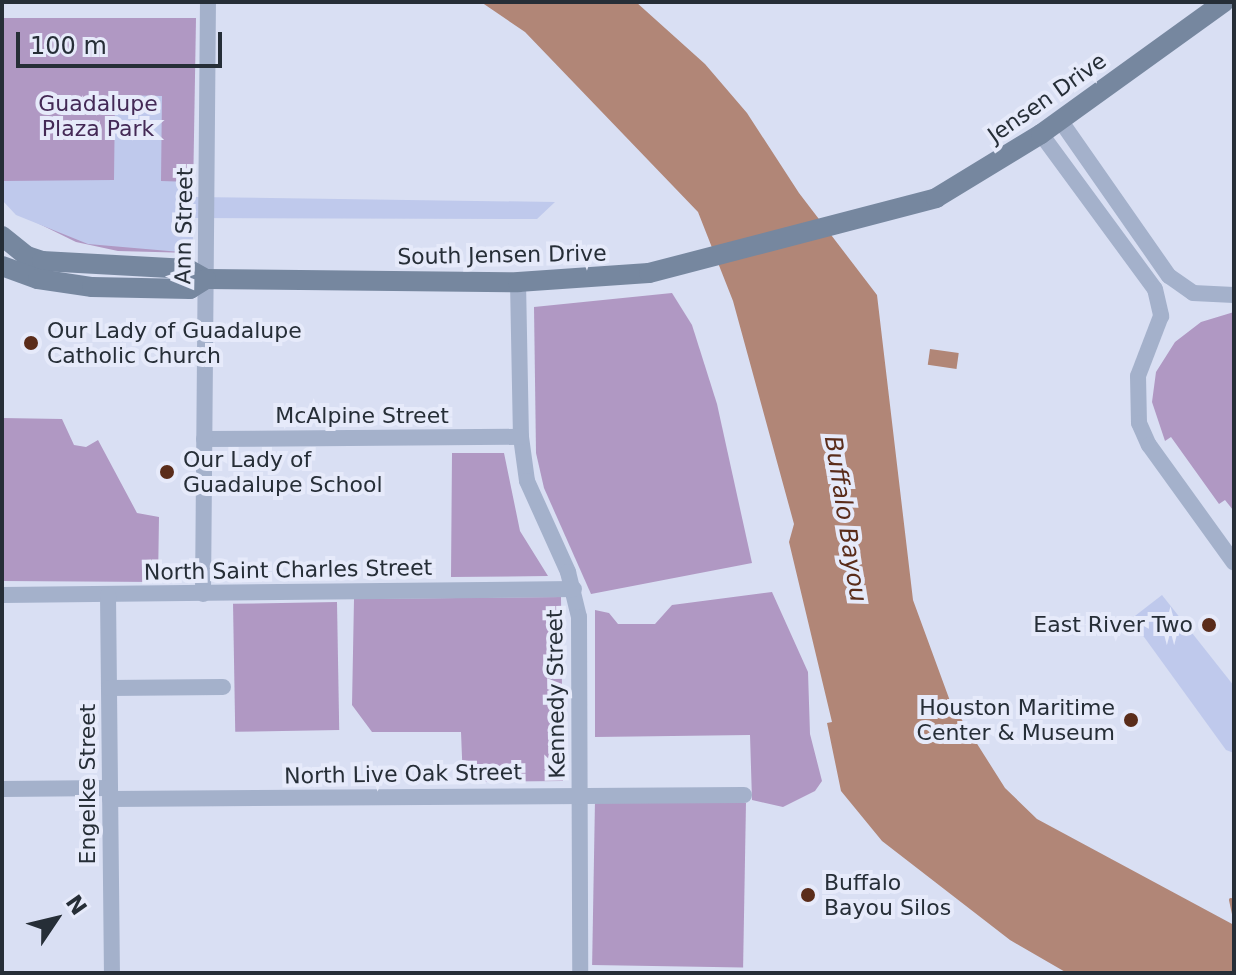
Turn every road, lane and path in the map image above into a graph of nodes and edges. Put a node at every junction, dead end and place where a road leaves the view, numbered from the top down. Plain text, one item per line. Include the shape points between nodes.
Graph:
1 (208, 2) edge
2 (1221, 3) edge
3 (1060, 120) junction
4 (1041, 134) junction
5 (888, 214) joint
6 (2, 236) edge
7 (2, 266) edge
8 (206, 279) junction
9 (518, 282) junction
10 (1233, 295) edge
11 (521, 437) junction
12 (204, 439) junction
13 (1234, 563) edge
14 (574, 589) junction
15 (203, 594) junction
16 (2, 595) edge
17 (108, 595) junction
18 (223, 687) dead end
19 (109, 688) junction
20 (2, 789) edge
21 (110, 793) junction
22 (580, 794) junction
23 (744, 795) dead end
24 (112, 973) edge
25 (580, 973) edge

1 - 8 street, Ann Street
2 - 3 main road, Jensen Drive
3 - 4 main road, Jensen Drive
3 - 10 street via 1169,276 1193,293
4 - 5 main road, Jensen Drive via 936,198
4 - 13 street via 1155,289 1161,316 1136,389 1142,430
5 - 9 main road, South Jensen Drive via 649,273
6 - 8 main road, South Jensen Drive via 42,261 188,269
7 - 8 main road, South Jensen Drive via 49,282 92,287 190,289
8 - 9 main road, South Jensen Drive
8 - 12 street, Ann Street
9 - 11 street, Kennedy Street
11 - 12 street, McAlpine Street
11 - 14 street, Kennedy Street via 527,481
12 - 15 street, Ann Street
14 - 15 street, North Saint Charles Street
14 - 22 street, Kennedy Street
15 - 17 street, North Saint Charles Street
16 - 17 street, North Saint Charles Street
17 - 19 street, Engelke Street
18 - 19 street
19 - 21 street, Engelke Street
20 - 21 street, North Live Oak Street
21 - 22 street, North Live Oak Street
21 - 24 street, Engelke Street
22 - 23 street, North Live Oak Street
22 - 25 street, Kennedy Street

